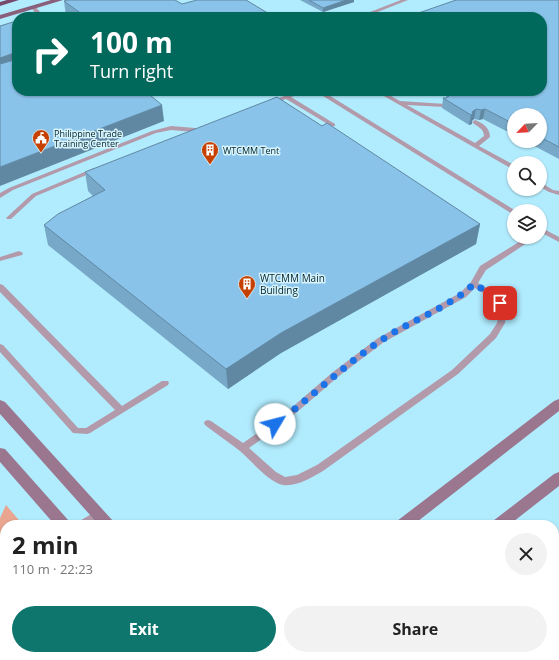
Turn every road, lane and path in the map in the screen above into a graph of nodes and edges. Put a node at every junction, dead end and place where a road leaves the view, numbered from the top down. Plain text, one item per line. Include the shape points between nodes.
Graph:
1 (15, 0) edge
2 (59, 0) edge
3 (406, 0) edge
4 (0, 4) edge
5 (33, 7) junction
6 (16, 12) edge
7 (37, 12) edge
8 (374, 12) edge
9 (12, 13) edge
10 (0, 17) edge
11 (290, 96) edge
12 (326, 96) edge
13 (386, 96) edge
14 (287, 97) junction
15 (398, 103) junction
16 (266, 104) edge
17 (444, 105) edge
18 (475, 122) dead end
19 (333, 125) edge
20 (202, 127) edge
21 (195, 130) junction
22 (180, 135) edge
23 (476, 146) junction
24 (507, 164) edge
25 (102, 166) edge
26 (547, 188) edge
27 (559, 193) edge
28 (0, 196) edge
29 (507, 209) edge
30 (9, 218) dead end
31 (547, 234) edge
32 (559, 240) edge
33 (521, 244) edge
34 (19, 253) dead end
35 (0, 259) edge
36 (474, 284) junction
37 (0, 287) edge
38 (0, 347) edge
39 (164, 383) dead end
40 (559, 404) edge
41 (0, 405) edge
42 (121, 411) junction
43 (208, 423) dead end
44 (243, 448) junction
45 (0, 453) edge
46 (559, 478) edge
47 (98, 514) junction
48 (60, 520) edge
49 (89, 520) edge
50 (103, 520) edge
51 (408, 520) edge
52 (510, 520) edge

1 - 4 highway
2 - 5 main road
3 - 8 lane
5 - 6 main road
5 - 7 lane
9 - 10 main road
11 - 14 lane
12 - 29 lane
13 - 15 lane
14 - 16 lane
14 - 19 lane
15 - 17 lane
15 - 23 lane
18 - 23 lane via 488,132 487,137
20 - 21 lane
21 - 22 lane
21 - 28 lane via 171,128 154,132 10,189
23 - 24 lane
25 - 30 lane via 34,195
26 - 27 lane
31 - 32 lane
33 - 36 lane via 484,268
34 - 35 lane
36 - 44 lane via 463,295 381,340 286,417
36 - 44 lane via 491,294 500,303 503,311 501,323 493,336 455,372 320,468 299,479 284,481 273,475
37 - 42 lane
38 - 42 lane via 76,431 87,431
39 - 42 lane
40 - 51 main road
41 - 47 main road
43 - 44 lane
45 - 48 main road
46 - 52 main road
47 - 49 lane
47 - 50 main road

